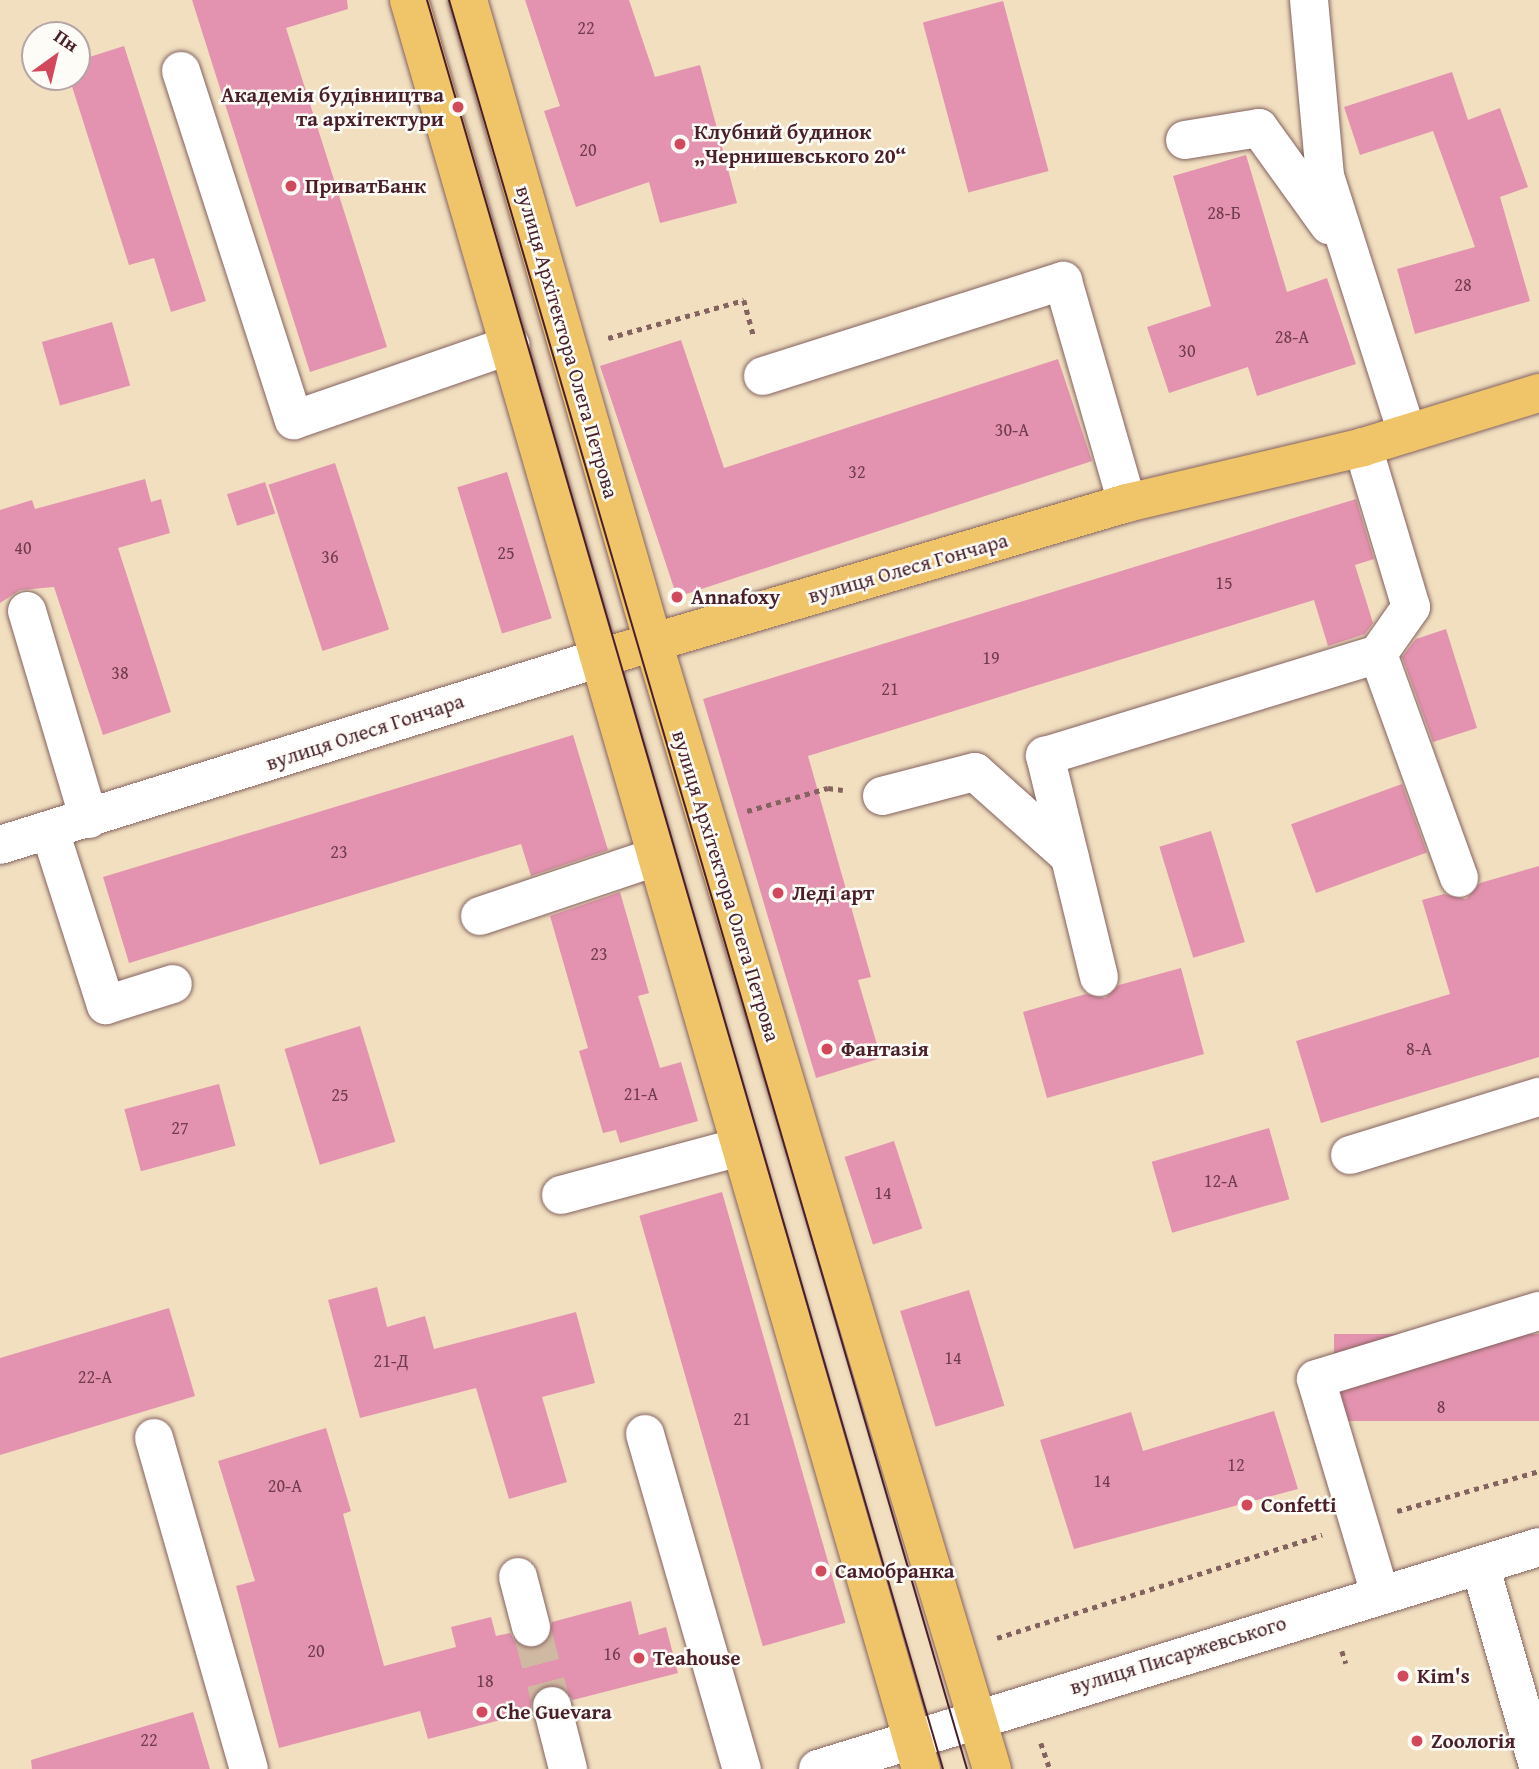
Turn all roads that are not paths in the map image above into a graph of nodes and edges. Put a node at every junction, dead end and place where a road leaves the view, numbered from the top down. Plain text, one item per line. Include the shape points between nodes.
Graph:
1 (409, 0) edge
2 (468, 0) edge
3 (1309, 0) edge
4 (181, 71) dead end
5 (1185, 140) dead end
6 (1349, 252) junction
7 (510, 345) junction
8 (763, 376) road end
9 (1539, 393) edge
10 (1407, 433) junction
11 (1363, 447) junction
12 (1127, 503) junction
13 (27, 611) dead end
14 (653, 642) junction
15 (1378, 654) junction
16 (600, 658) junction
17 (882, 796) road end
18 (89, 819) junction
19 (50, 831) junction
20 (0, 845) edge
21 (655, 857) junction
22 (1070, 857) junction
23 (1459, 878) dead end
24 (480, 916) dead end
25 (1099, 977) dead end
26 (173, 984) dead end
27 (1539, 1097) edge
28 (740, 1147) junction
29 (1350, 1155) dead end
30 (561, 1195) dead end
31 (1539, 1311) edge
32 (645, 1434) dead end
33 (154, 1438) dead end
34 (1539, 1546) edge
35 (1480, 1565) junction
36 (518, 1577) dead end
37 (1380, 1594) junction
38 (531, 1627) tunnel mouth
39 (552, 1706) tunnel mouth
40 (976, 1716) junction
41 (916, 1753) edge
42 (249, 1769) edge
43 (568, 1769) edge
44 (741, 1769) edge
45 (818, 1769) edge
46 (992, 1769) edge
47 (1539, 1769) edge

1 - 7 main road
2 - 14 main road, вулиця Архітектора Олега Петрова
3 - 6 street via 1325,176
4 - 7 street via 294,419
5 - 6 street via 1259,128
6 - 10 street
7 - 16 main road
8 - 12 street via 1063,281
9 - 10 main road, вулиця Олеся Гончара
10 - 11 main road, вулиця Олеся Гончара
11 - 12 main road, вулиця Олеся Гончара
11 - 15 street via 1411,607
12 - 14 main road, вулиця Олеся Гончара
13 - 18 street
14 - 16 main road, вулиця Олеся Гончара
14 - 40 main road, вулиця Архітектора Олега Петрова
15 - 22 street via 1045,756
15 - 23 street
16 - 18 street, вулиця Олеся Гончара
16 - 21 main road
17 - 22 street via 975,772
18 - 19 street, вулиця Олеся Гончара
19 - 20 street, вулиця Олеся Гончара
19 - 26 street via 106,1006
21 - 24 street
21 - 28 main road
22 - 25 street
27 - 29 street
28 - 30 street
28 - 41 main road
31 - 37 street via 1316,1379
32 - 44 street
33 - 42 street
34 - 35 street, вулиця Писаржевського
35 - 37 street, вулиця Писаржевського
35 - 47 street
36 - 38 street
37 - 40 street, вулиця Писаржевського
39 - 43 street
40 - 41 street, вулиця Писаржевського
40 - 46 main road, вулиця Архітектора Олега Петрова
41 - 45 street, вулиця Писаржевського

